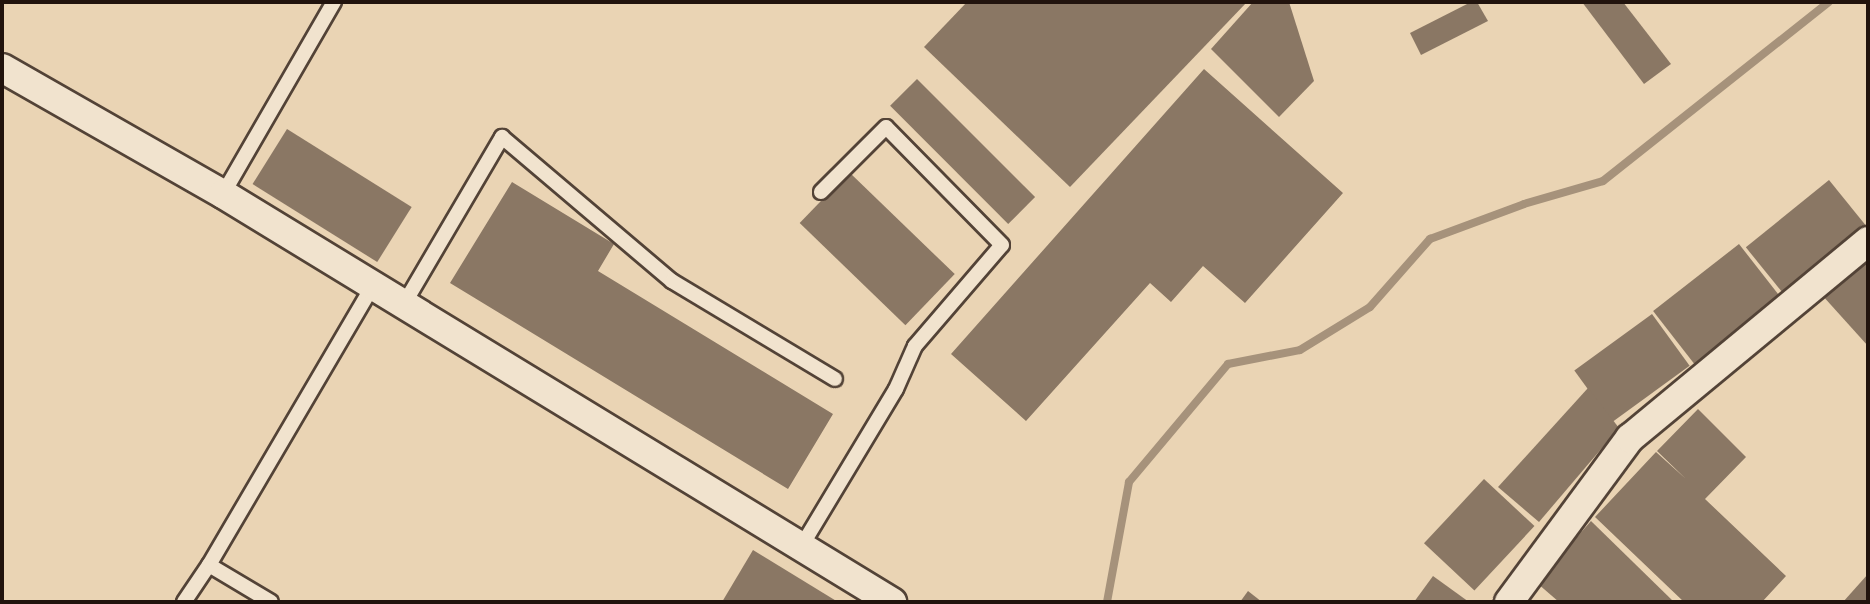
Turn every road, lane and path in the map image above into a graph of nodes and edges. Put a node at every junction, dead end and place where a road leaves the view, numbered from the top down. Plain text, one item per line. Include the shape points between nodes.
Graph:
1 (334, 2) edge
2 (2, 68) edge
3 (821, 192) dead end
4 (223, 194) junction
5 (1868, 241) edge
6 (373, 285) junction
7 (404, 304) junction
8 (835, 379) dead end
9 (801, 547) junction
10 (209, 565) junction
11 (184, 602) edge
12 (271, 602) edge
13 (892, 602) edge
14 (1509, 602) edge

1 - 4 lane
2 - 4 street
3 - 9 lane via 886,127 1002,245 915,346 896,389
4 - 6 street
5 - 14 street via 1630,438
6 - 7 street
6 - 10 lane
7 - 8 lane via 502,137 672,281
7 - 9 street
9 - 13 street
10 - 11 lane
10 - 12 lane

